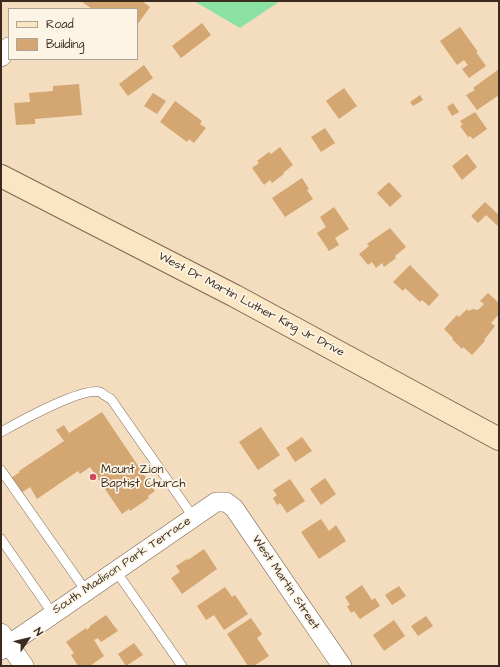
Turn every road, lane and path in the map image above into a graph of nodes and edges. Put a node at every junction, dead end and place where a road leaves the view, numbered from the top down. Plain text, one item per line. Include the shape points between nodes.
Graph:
1 (8, 48) edge
2 (1, 57) edge
3 (1, 176) edge
4 (1, 432) edge
5 (499, 438) edge
6 (1, 470) edge
7 (226, 502) joint
8 (194, 518) junction
9 (1, 539) edge
10 (116, 570) junction
11 (86, 591) junction
12 (53, 614) junction
13 (4, 642) edge
14 (24, 666) edge
15 (182, 666) edge
16 (342, 666) edge

1 - 2 street
3 - 5 main road, West Dr Martin Luther King Jr Drive via 228,292
4 - 8 lane via 44,409 85,393 99,392 111,398
6 - 11 lane
7 - 8 street, South Madison Park Terrace via 216,502
7 - 16 street, West Martin Street via 234,508
8 - 10 street, South Madison Park Terrace
9 - 12 lane
10 - 11 street, South Madison Park Terrace
10 - 15 lane
11 - 12 street, South Madison Park Terrace
12 - 13 street, South Madison Park Terrace
13 - 14 street

